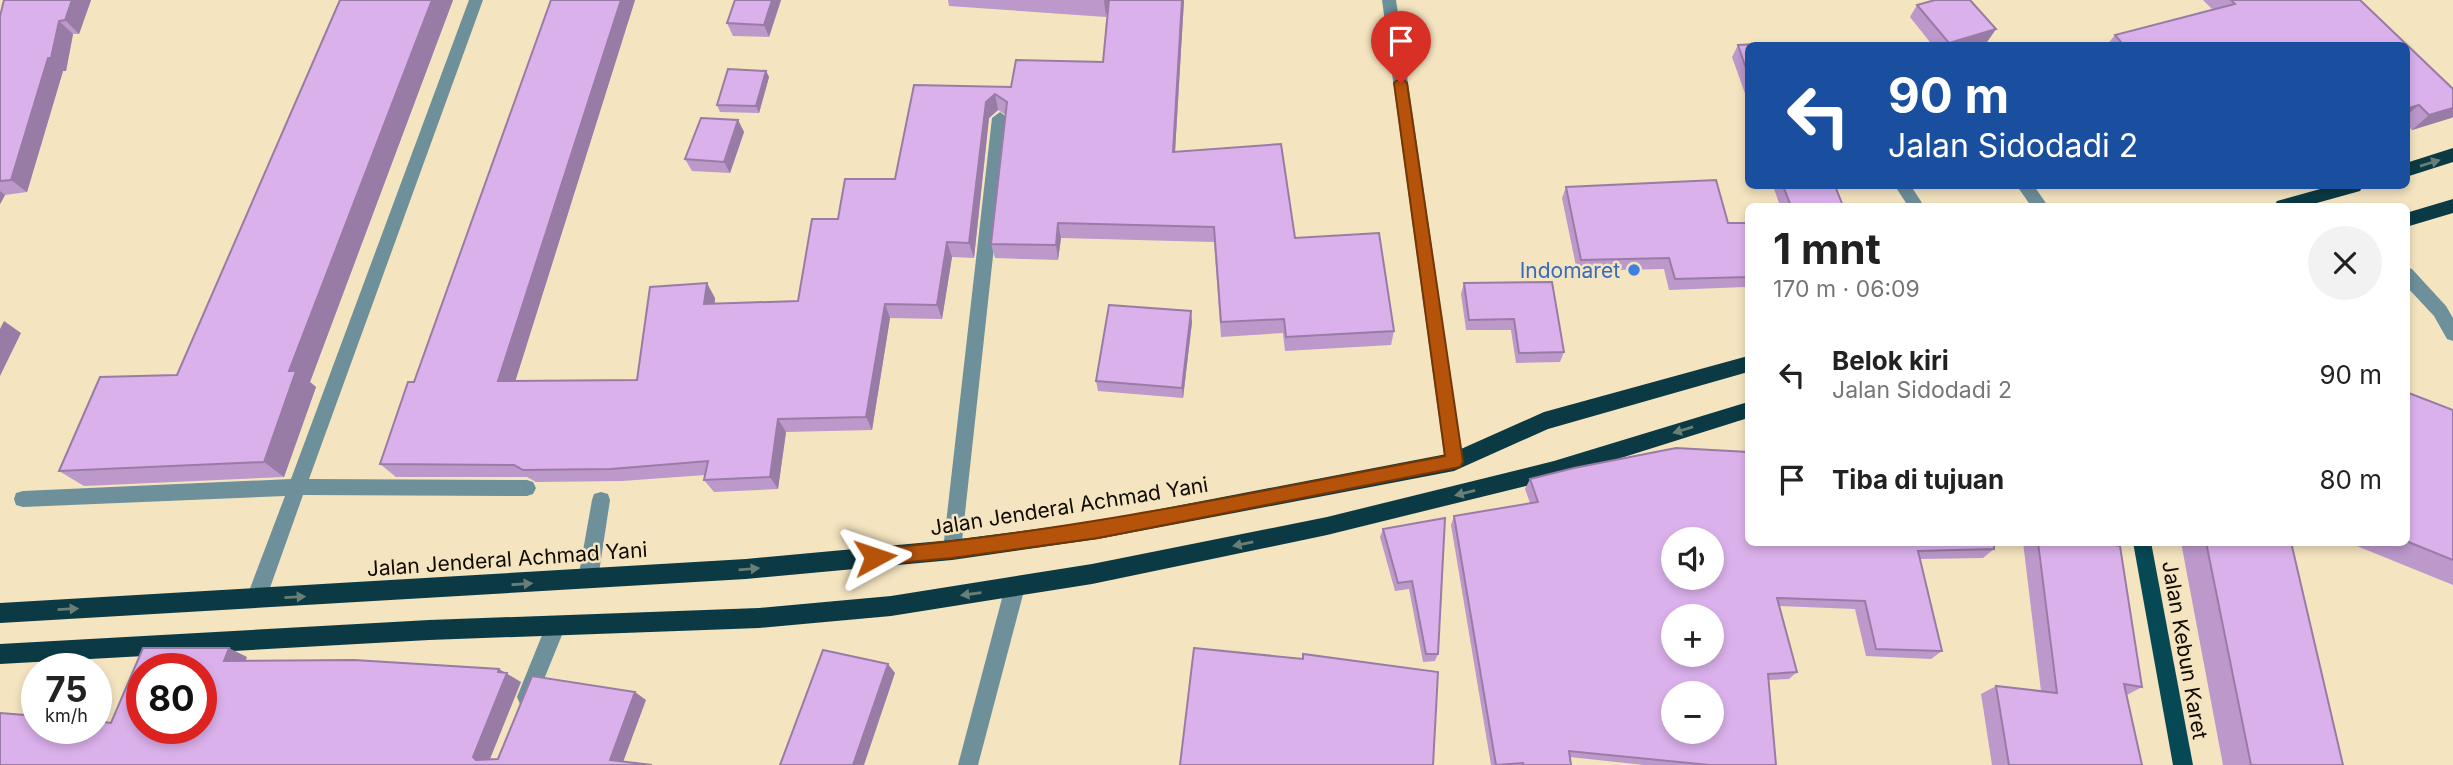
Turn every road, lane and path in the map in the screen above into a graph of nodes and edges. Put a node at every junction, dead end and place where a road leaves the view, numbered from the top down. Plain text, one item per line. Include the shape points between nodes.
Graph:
1 (476, 0) edge
2 (1389, 0) edge
3 (1000, 118) edge
4 (2453, 155) edge
5 (2410, 169) edge
6 (2343, 189) edge
7 (2294, 203) edge
8 (2453, 206) edge
9 (2410, 219) edge
10 (2410, 278) edge
11 (2453, 334) edge
12 (1745, 365) edge
13 (1745, 411) edge
14 (1454, 462) junction
15 (297, 488) junction
16 (527, 488) edge
17 (23, 499) dead end
18 (601, 500) dead end
19 (2143, 546) edge
20 (952, 550) junction
21 (588, 579) junction
22 (1015, 587) junction
23 (256, 599) junction
24 (0, 613) edge
25 (556, 625) junction
26 (0, 654) edge
27 (520, 714) edge
28 (968, 765) edge
29 (2183, 765) edge

1 - 15 street
2 - 14 street
3 - 20 street
5 -> 4 highway
6 - 7 highway
8 - 9 highway
10 - 11 street via 2440,311
12 - 14 highway, Jalan Jenderal Achmad Yani via 1544,421
13 -> 22 highway via 1554,470 1441,499
14 - 20 highway, Jalan Jenderal Achmad Yani via 1111,528
15 - 16 street
15 - 17 street
15 - 23 street
18 - 21 street
19 - 29 main road, Jalan Kebun Karet
21 -> 20 highway, Jalan Jenderal Achmad Yani
23 -> 21 highway, Jalan Jenderal Achmad Yani
22 -> 25 highway via 891,606 759,618
22 - 28 street
24 -> 23 highway, Jalan Jenderal Achmad Yani
25 - 26 highway
25 - 27 street

